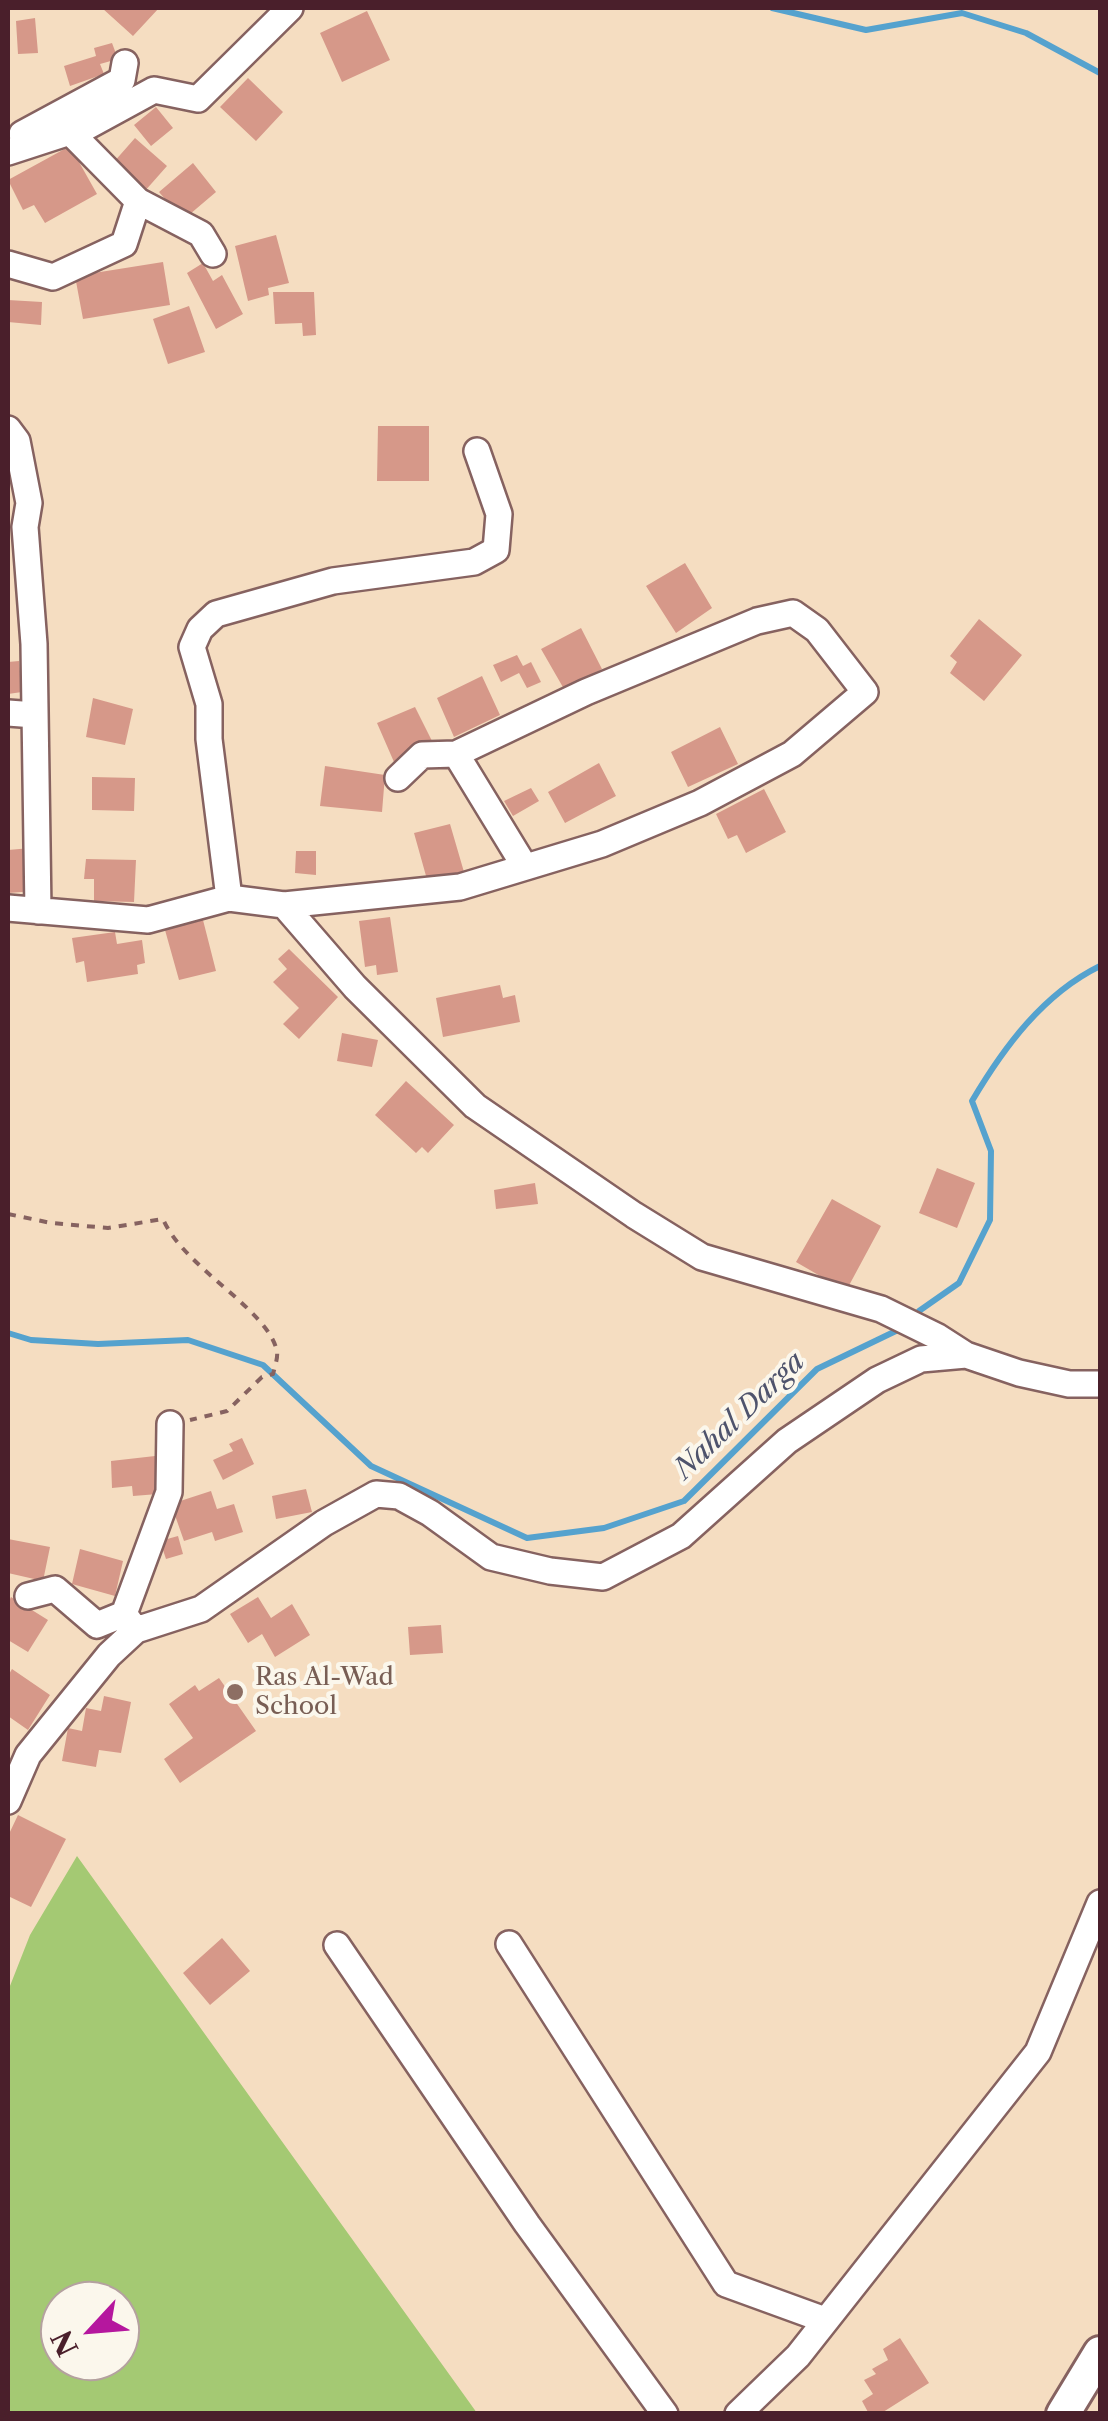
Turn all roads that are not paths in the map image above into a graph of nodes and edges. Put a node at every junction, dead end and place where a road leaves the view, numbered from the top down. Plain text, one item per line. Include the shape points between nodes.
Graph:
1 (290, 8) edge
2 (125, 64) dead end
3 (70, 132) junction
4 (8, 138) edge
5 (8, 152) edge
6 (138, 201) junction
7 (213, 254) dead end
8 (8, 264) edge
9 (8, 429) edge
10 (478, 451) dead end
11 (16, 535) edge
12 (8, 713) edge
13 (35, 715) junction
14 (456, 754) junction
15 (398, 778) dead end
16 (524, 867) junction
17 (229, 898) junction
18 (284, 905) junction
19 (8, 908) edge
20 (38, 911) junction
21 (966, 1355) junction
22 (1100, 1384) edge
23 (170, 1424) road end
24 (28, 1596) dead end
25 (130, 1622) junction
26 (8, 1801) edge
27 (1100, 1903) edge
28 (337, 1944) dead end
29 (509, 1944) dead end
30 (825, 2320) junction
31 (1100, 2353) edge
32 (665, 2414) edge
33 (738, 2414) edge
34 (1064, 2414) edge

1 - 3 street via 198,99 154,90
2 - 4 street via 122,80
3 - 5 street
3 - 6 street
6 - 7 street via 200,234
6 - 8 street via 124,244 53,278
9 - 11 street via 17,441 29,503
10 - 17 street via 498,514 496,550 474,562 333,580 216,614 200,629 192,647 208,704
11 - 13 street via 34,644
12 - 13 street
13 - 20 street
14 - 15 street via 422,755
14 - 16 street
14 - 16 street via 586,692 756,621 793,613 816,630 865,692 792,754 700,803 602,844
16 - 18 street via 460,887
17 - 18 street
17 - 20 street via 148,920
18 - 21 street via 355,987 476,1106 634,1216 702,1257 882,1309
19 - 20 street
21 - 22 street via 1069,1384
21 - 25 street via 922,1359 877,1380 787,1442 682,1536 603,1577 492,1558 430,1513 399,1496 376,1494 201,1609
23 - 25 street via 169,1492
24 - 25 street via 55,1589 97,1625
25 - 26 street via 28,1755
27 - 30 street via 1038,2052
28 - 32 street
29 - 30 street via 726,2284
30 - 33 street
31 - 34 main road

